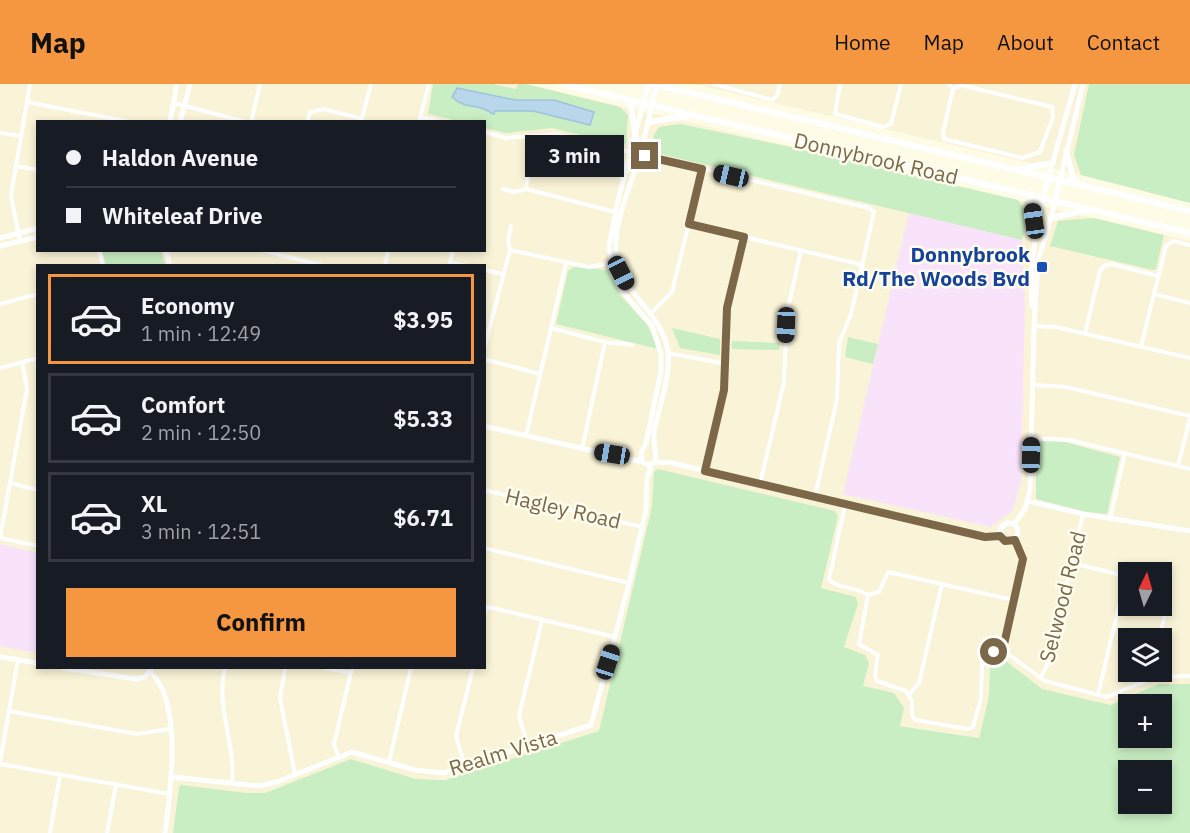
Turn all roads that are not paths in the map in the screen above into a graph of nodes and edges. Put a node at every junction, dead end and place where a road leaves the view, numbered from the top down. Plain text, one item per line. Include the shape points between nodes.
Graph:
1 (30, 84) edge
2 (177, 84) edge
3 (190, 84) edge
4 (260, 84) edge
5 (371, 84) edge
6 (429, 84) edge
7 (562, 84) edge
8 (648, 84) edge
9 (655, 84) edge
10 (714, 84) edge
11 (780, 84) edge
12 (840, 84) edge
13 (901, 84) edge
14 (949, 84) edge
15 (961, 84) edge
16 (1075, 84) edge
17 (1083, 84) edge
18 (672, 86) edge
19 (953, 89) junction
20 (630, 100) junction
21 (27, 102) junction
22 (174, 103) junction
23 (644, 103) junction
24 (652, 105) junction
25 (184, 106) junction
26 (696, 116) junction
27 (419, 119) edge
28 (111, 120) edge
29 (170, 120) edge
30 (180, 120) edge
31 (241, 120) edge
32 (250, 120) edge
33 (308, 120) edge
34 (362, 120) edge
35 (648, 122) junction
36 (0, 132) edge
37 (486, 133) edge
38 (534, 135) junction
39 (21, 136) junction
40 (636, 139) junction
41 (1066, 151) junction
42 (632, 152) junction
43 (640, 154) junction
44 (1053, 163) junction
45 (16, 166) junction
46 (702, 169) junction
47 (36, 170) edge
48 (1013, 170) junction
49 (1050, 178) junction
50 (1060, 181) junction
51 (1075, 184) junction
52 (503, 189) dead end
53 (526, 189) junction
54 (1030, 195) junction
55 (1045, 199) junction
56 (1055, 201) junction
57 (1091, 209) junction
58 (1190, 211) edge
59 (619, 213) junction
60 (1051, 218) junction
61 (689, 224) junction
62 (511, 226) dead end
63 (36, 228) edge
64 (18, 233) junction
65 (1190, 233) edge
66 (1036, 235) junction
67 (36, 237) edge
68 (744, 237) junction
69 (0, 238) edge
70 (20, 241) junction
71 (1190, 245) edge
72 (0, 246) edge
73 (510, 250) junction
74 (801, 250) junction
75 (269, 252) edge
76 (566, 262) junction
77 (617, 262) junction
78 (316, 264) edge
79 (610, 264) junction
80 (863, 265) junction
81 (486, 270) edge
82 (502, 274) junction
83 (1158, 276) junction
84 (1154, 294) junction
85 (36, 295) edge
86 (1190, 303) edge
87 (0, 304) edge
88 (651, 313) junction
89 (645, 317) junction
90 (1034, 326) junction
91 (551, 328) junction
92 (1085, 333) junction
93 (486, 341) edge
94 (605, 342) junction
95 (632, 345) dead end
96 (1141, 346) junction
97 (669, 353) junction
98 (36, 358) edge
99 (1190, 358) edge
100 (486, 360) edge
101 (22, 362) junction
102 (726, 364) junction
103 (0, 368) edge
104 (540, 374) junction
105 (1033, 385) junction
106 (1190, 417) edge
107 (486, 426) edge
108 (526, 436) junction
109 (1032, 438) junction
110 (582, 449) junction
111 (642, 451) junction
112 (655, 453) junction
113 (1125, 453) junction
114 (629, 457) junction
115 (643, 462) junction
116 (668, 462) junction
117 (652, 464) junction
118 (1178, 466) junction
119 (1190, 469) edge
120 (705, 471) junction
121 (647, 480) junction
122 (10, 483) junction
123 (760, 485) junction
124 (36, 489) edge
125 (486, 490) edge
126 (814, 497) junction
127 (1028, 501) junction
128 (845, 505) junction
129 (1083, 514) junction
130 (1110, 519) junction
131 (1014, 524) junction
132 (642, 527) junction
133 (1190, 531) edge
134 (1000, 536) junction
135 (0, 538) edge
136 (1015, 540) junction
137 (36, 546) edge
138 (486, 548) edge
139 (1071, 563) junction
140 (1118, 574) edge
141 (629, 582) junction
142 (942, 584) junction
143 (868, 595) junction
144 (1013, 600) junction
145 (486, 607) edge
146 (1118, 613) edge
147 (542, 620) junction
148 (616, 637) junction
149 (1003, 649) junction
150 (0, 657) edge
151 (18, 660) junction
152 (36, 663) edge
153 (76, 669) edge
154 (225, 669) edge
155 (285, 669) edge
156 (330, 669) edge
157 (352, 669) edge
158 (411, 669) edge
159 (472, 669) edge
160 (151, 670) edge
161 (351, 674) junction
162 (1172, 676) edge
163 (1190, 676) edge
164 (1040, 678) junction
165 (1140, 682) edge
166 (909, 695) junction
167 (1098, 695) junction
168 (9, 711) junction
169 (170, 729) junction
170 (528, 747) junction
171 (338, 756) junction
172 (389, 762) junction
173 (0, 763) edge
174 (465, 767) junction
175 (295, 774) junction
176 (60, 775) junction
177 (172, 777) junction
178 (116, 784) junction
179 (232, 784) junction
180 (170, 794) junction
181 (50, 833) edge
182 (107, 833) edge
183 (165, 833) edge

1 - 21 street
2 - 22 street
3 - 25 street
4 - 32 street
5 - 34 street
6 - 27 street
7 - 20 main road, Donnybrook Road
8 - 23 street
9 - 18 main road, Donnybrook Road
9 - 24 street
10 - 11 street via 772,100
12 - 13 street via 835,114 884,128 892,122
14 - 19 street
15 - 19 street
15 - 19 street via 1052,107 1053,117 1040,152 1022,158 944,139
16 - 44 street
17 - 41 street
18 - 48 main road, Donnybrook Road
20 - 23 main road, Donnybrook Road
20 - 40 main road
21 - 28 street
21 - 39 street
22 - 25 street
22 - 29 street
23 - 24 main road, Donnybrook Road
23 - 40 street
24 - 26 main road, Donnybrook Road
24 - 35 street
25 - 30 street
25 - 31 street
26 - 35 main road
26 - 54 main road, Donnybrook Road
33 - 34 street via 310,112 317,108
35 - 43 street
36 - 39 street
37 - 38 street via 506,138
38 - 42 street via 557,135
38 - 53 street
39 - 45 street
40 - 42 street
41 - 50 street
41 - 51 main road
42 - 59 street
43 - 46 street
43 - 59 street
44 - 48 main road
44 - 49 street
45 - 47 street
45 - 64 street via 10,201
46 - 61 street
46 - 80 street via 872,210 874,218
48 - 49 main road, Donnybrook Road
49 - 50 main road, Donnybrook Road
49 - 55 street
50 - 51 main road, Donnybrook Road
50 - 56 street
51 - 58 main road, Donnybrook Road
52 - 53 street
53 - 59 street
54 - 55 main road, Donnybrook Road
54 - 66 main road
55 - 56 main road, Donnybrook Road
55 - 66 street
56 - 57 main road, Donnybrook Road
56 - 60 street
57 - 60 main road
57 - 65 main road, Donnybrook Road
59 - 77 street
59 - 79 street via 609,246
60 - 90 street via 1038,261
61 - 68 street
61 - 88 street via 672,292
62 - 73 street via 507,240
63 - 64 street
64 - 69 street
64 - 70 street
66 - 90 street via 1030,271
67 - 70 street
68 - 74 street
68 - 102 street via 727,308
70 - 72 street
71 - 83 street via 1168,243
73 - 76 street
73 - 82 street
74 - 80 street
74 - 123 street via 787,313 784,382
75 - 78 street
76 - 79 street via 594,268
76 - 91 street
77 - 79 street
77 - 88 street via 627,285
79 - 89 street, Realm Vista via 624,293
80 - 126 street via 839,343 836,408
81 - 82 street
82 - 93 street
83 - 84 street
83 - 92 street via 1111,264 1104,266
84 - 86 street
84 - 96 street
85 - 87 street
88 - 89 street
88 - 97 street
89 - 111 street, Realm Vista via 656,333 662,360
90 - 92 street
90 - 105 street
91 - 94 street
91 - 104 street
92 - 96 street
94 - 95 street
94 - 110 street
96 - 99 street
97 - 102 street
97 - 112 street, Realm Vista via 653,433
98 - 101 street
100 - 104 street
101 - 103 street
101 - 122 street via 27,389
102 - 120 street via 724,390
104 - 108 street
105 - 106 street via 1066,387
105 - 109 street
106 - 118 street
107 - 108 street
108 - 110 street
109 - 113 street via 1069,440
109 - 127 street
110 - 114 street
111 - 112 street
111 - 114 street
111 - 115 street, Realm Vista
112 - 116 street
112 - 117 street, Realm Vista
113 - 118 street
113 - 130 street
114 - 115 street
115 - 117 street
115 - 121 street, Realm Vista
116 - 117 street
116 - 120 street
117 - 121 street, Realm Vista
118 - 119 street
120 - 123 street
121 - 132 street, Realm Vista
122 - 124 street
122 - 135 street
123 - 126 street
125 - 132 street, Hagley Road
126 - 128 street
127 - 129 street
127 - 131 street
128 - 134 street via 985,537
128 - 143 street via 829,579
129 - 130 street
129 - 139 street, Selwood Road
130 - 133 street
131 - 134 street via 1003,525
131 - 136 street via 1018,530
132 - 141 street, Realm Vista
134 - 136 street via 1005,541
135 - 137 street
136 - 144 street via 1023,559
138 - 141 street
139 - 140 street
139 - 164 street, Selwood Road via 1047,666
141 - 148 street, Realm Vista
142 - 143 street via 888,572 879,592
142 - 144 street
142 - 166 street via 919,683
143 - 166 street via 859,644 878,655 877,681 902,688
144 - 149 street
145 - 147 street
146 - 167 street
147 - 148 street
147 - 170 street via 519,716
148 - 170 street, Realm Vista via 591,725
149 - 164 street
149 - 166 street via 989,654 982,662 981,698 970,728 915,720
150 - 151 street
151 - 152 street
151 - 168 street
153 - 160 street via 137,679
154 - 179 street via 222,691 234,762
155 - 175 street via 280,698
156 - 161 street
157 - 161 street
158 - 172 street
159 - 174 street via 456,736
160 - 169 street via 162,684
161 - 171 street via 334,744
162 - 163 street
164 - 167 street
165 - 167 street via 1111,697
168 - 169 street via 137,734
168 - 173 street
169 - 177 street
170 - 174 street, Realm Vista
171 - 172 street, Realm Vista via 357,752
171 - 175 street, Realm Vista
172 - 174 street, Realm Vista via 433,773
173 - 176 street
175 - 179 street, Realm Vista via 259,786
176 - 178 street
176 - 181 street
177 - 179 street, Realm Vista
177 - 180 street
178 - 180 street
178 - 182 street
180 - 183 street

